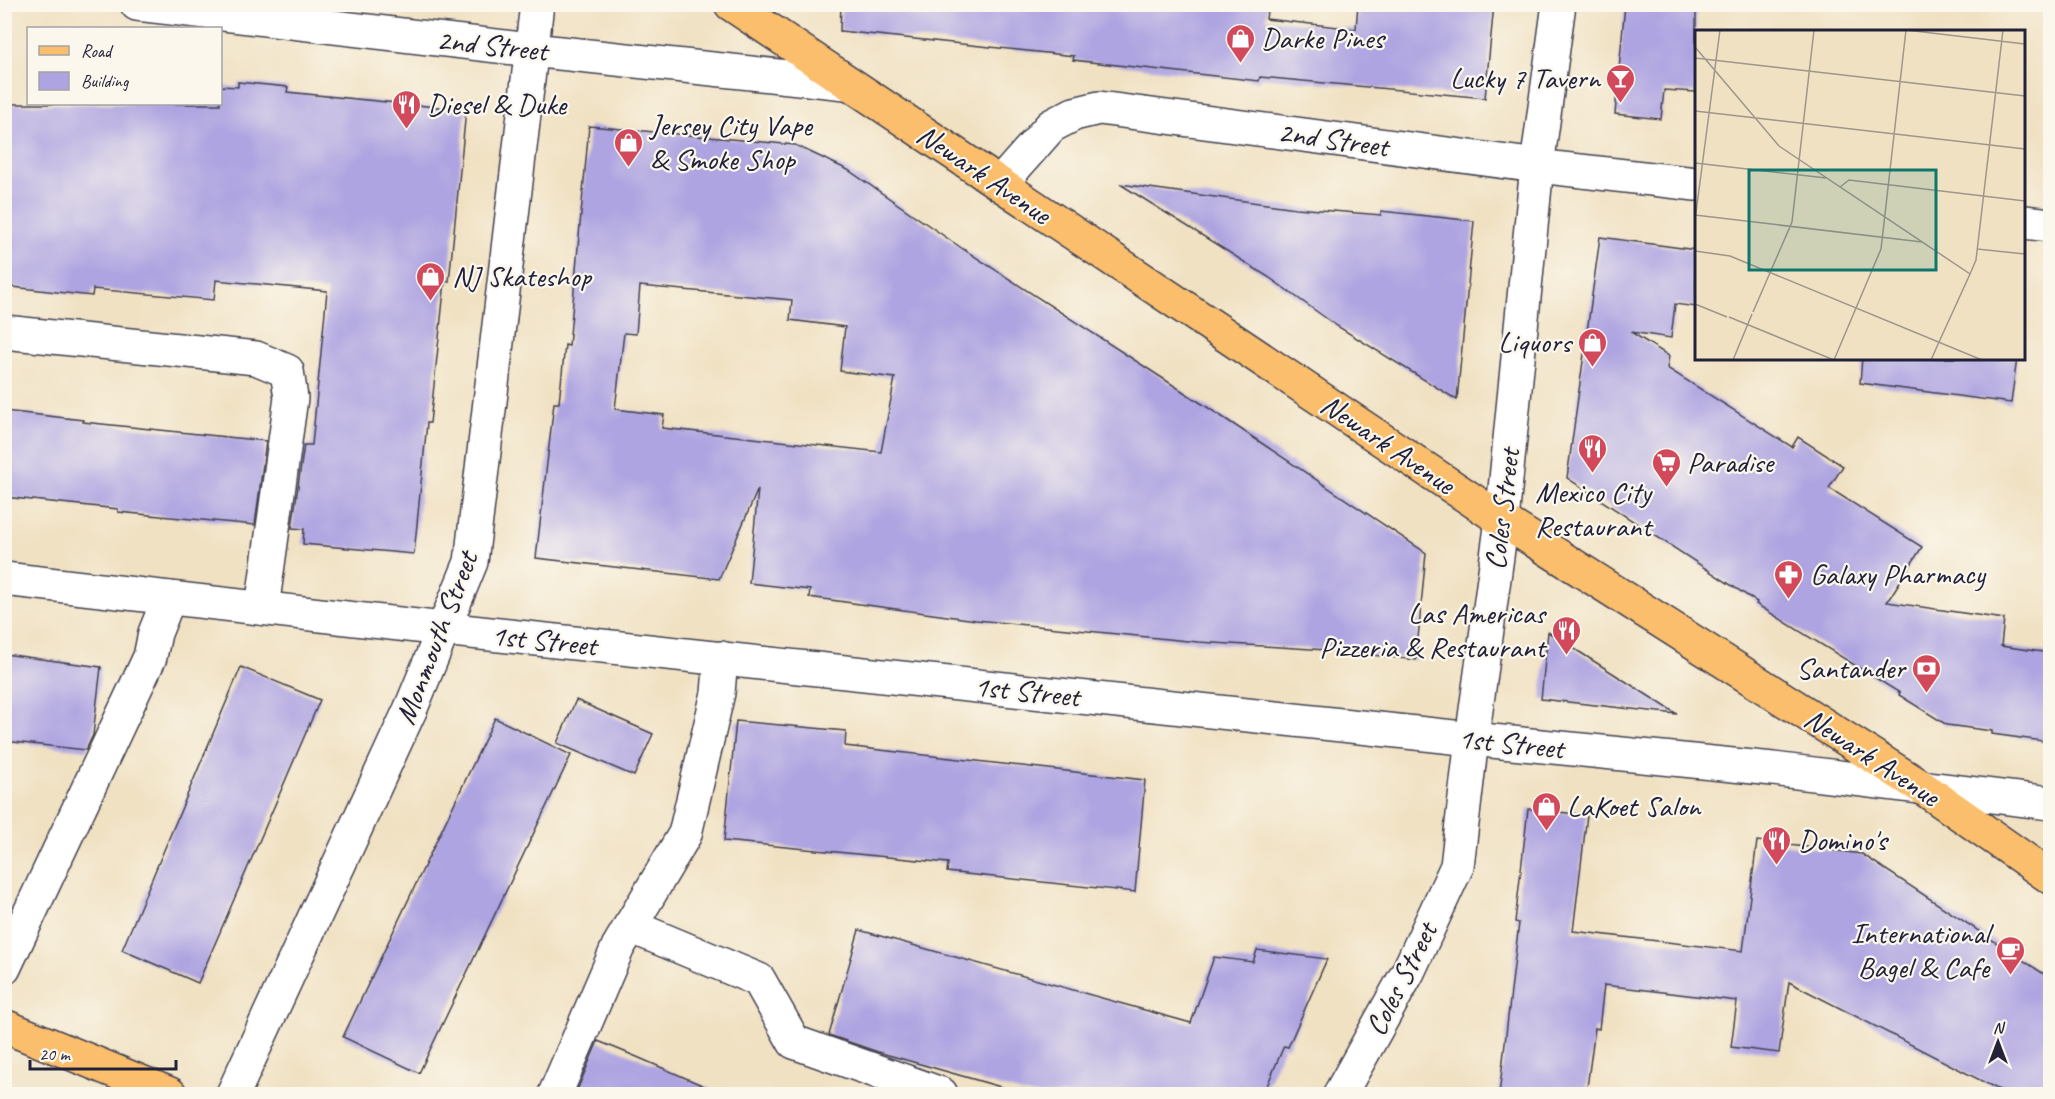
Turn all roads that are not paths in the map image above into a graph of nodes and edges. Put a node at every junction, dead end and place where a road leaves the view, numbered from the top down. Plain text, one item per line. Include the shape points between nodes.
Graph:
1 (137, 4) edge
2 (537, 4) edge
3 (731, 4) edge
4 (1559, 4) edge
5 (531, 50) junction
6 (846, 83) junction
7 (1537, 166) junction
8 (1000, 184) junction
9 (1695, 184) edge
10 (2025, 222) edge
11 (2050, 225) edge
12 (4, 332) edge
13 (1502, 520) junction
14 (4, 579) edge
15 (169, 598) junction
16 (262, 608) junction
17 (443, 629) junction
18 (721, 658) junction
19 (1472, 739) junction
20 (1923, 788) junction
21 (2050, 803) edge
22 (2050, 877) edge
23 (630, 926) junction
24 (4, 968) edge
25 (4, 1026) edge
26 (170, 1095) edge
27 (233, 1095) edge
28 (555, 1095) edge
29 (941, 1095) edge
30 (1340, 1095) edge

1 - 5 street, 2nd Street
2 - 5 street, Monmouth Street
3 - 6 main road, Newark Avenue
4 - 7 street, Coles Street
5 - 6 street, 2nd Street
5 - 17 street, Monmouth Street via 471,562
6 - 8 main road, Newark Avenue
7 - 8 street, 2nd Street via 1099,108 1050,126
7 - 9 street, 2nd Street
7 - 13 street, Coles Street
8 - 13 main road, Newark Avenue
10 - 11 street
12 - 16 street via 256,358 287,371 291,398
13 - 19 street, Coles Street
13 - 20 main road, Newark Avenue
14 - 15 street, 1st Street
15 - 16 street, 1st Street
15 - 24 street via 150,657
16 - 17 street, 1st Street
17 - 18 street, 1st Street
17 - 27 street, Monmouth Street via 411,708
18 - 19 street, 1st Street
18 - 23 street via 718,693 685,834
19 - 20 street, 1st Street
19 - 30 street, Coles Street via 1457,866 1408,972
20 - 21 street, 1st Street
20 - 22 main road, Newark Avenue
23 - 28 street
23 - 29 street via 759,980 794,1042
25 - 26 main road

